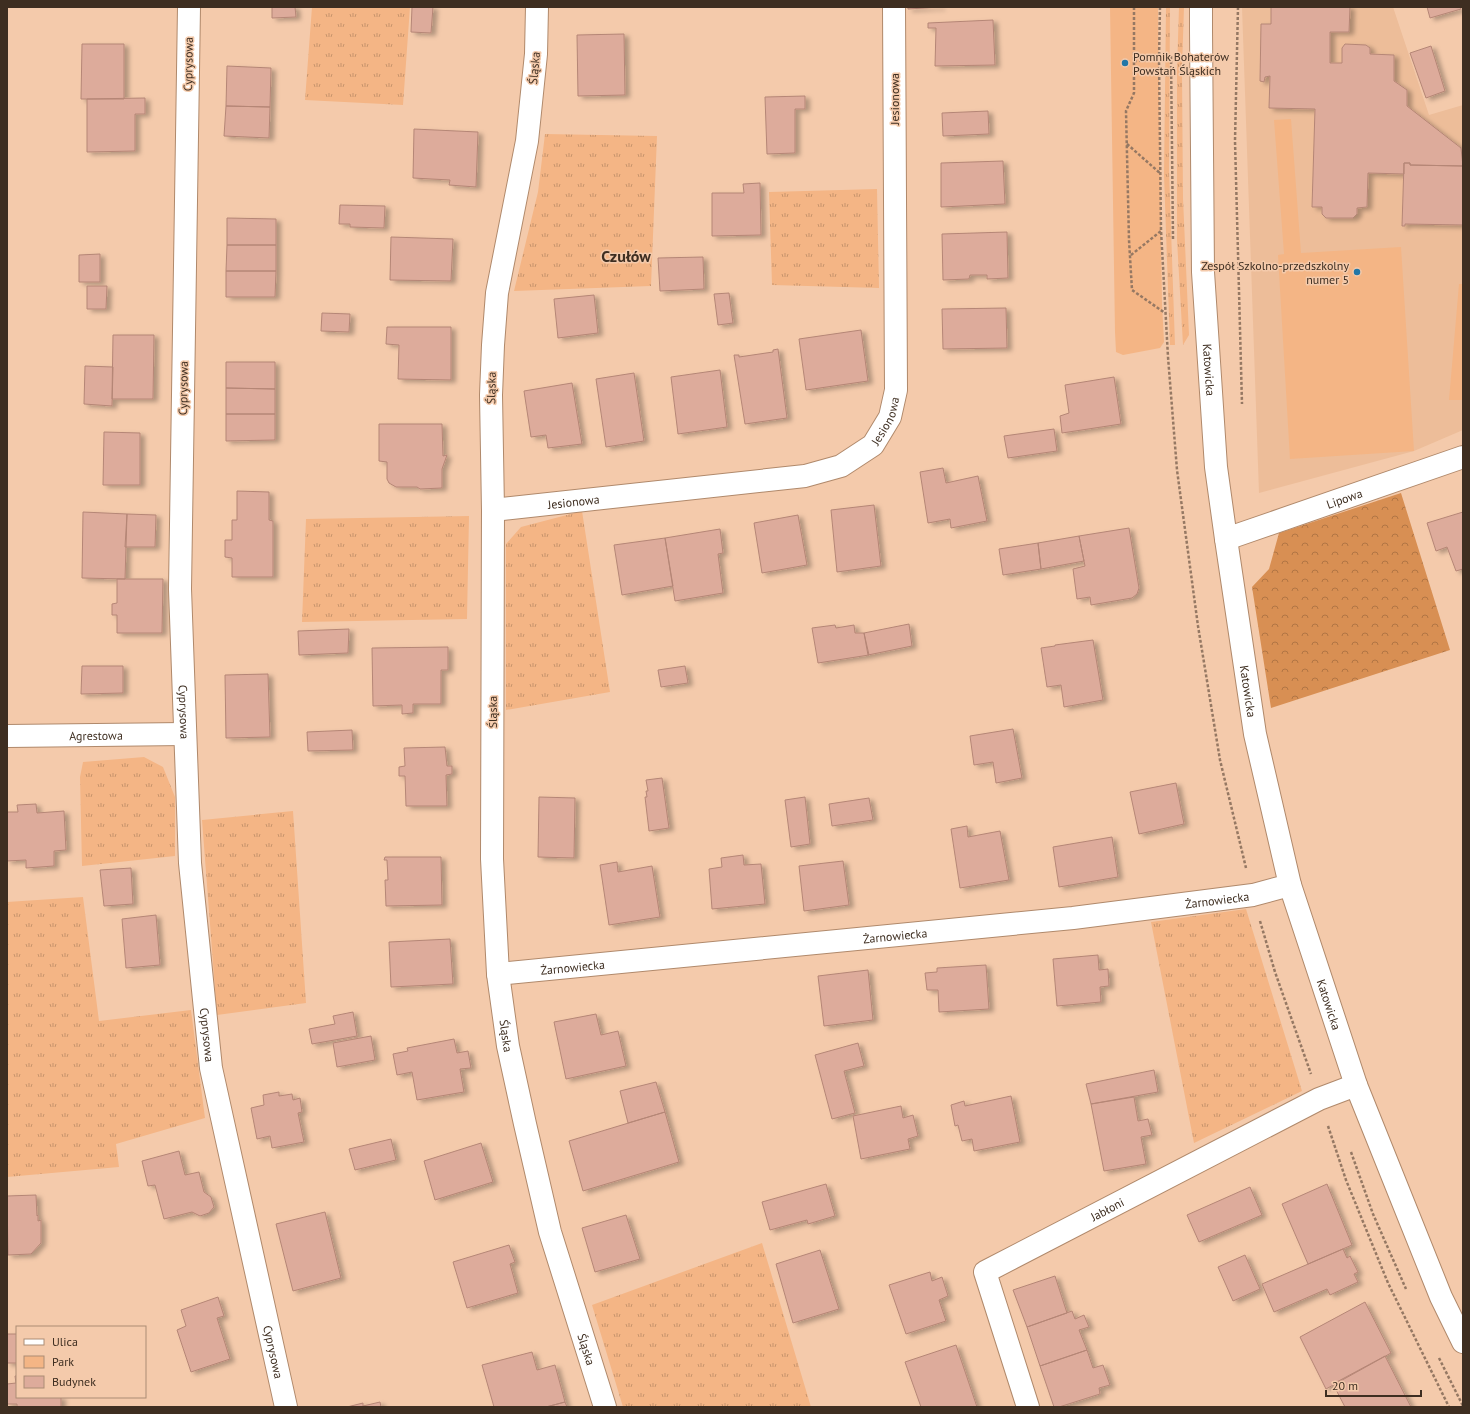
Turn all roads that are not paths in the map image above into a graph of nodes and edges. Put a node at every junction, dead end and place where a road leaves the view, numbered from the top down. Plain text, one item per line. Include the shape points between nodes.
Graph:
1 (189, 7) edge
2 (537, 7) edge
3 (894, 7) edge
4 (1201, 7) edge
5 (1463, 457) edge
6 (493, 510) junction
7 (1226, 539) junction
8 (185, 734) junction
9 (7, 736) edge
10 (1290, 885) junction
11 (498, 974) junction
12 (1356, 1085) junction
13 (1463, 1342) edge
14 (286, 1407) edge
15 (605, 1407) edge
16 (1028, 1407) edge

1 - 8 street, Cyprysowa via 180,589
2 - 6 street, Śląska via 536,54 527,141 497,293 491,395
3 - 6 street, Jesionowa via 896,390 890,417 873,445 841,466 805,476
4 - 7 street, Katowicka via 1204,272 1216,467
5 - 7 street, Lipowa
6 - 11 street, Śląska via 492,859
7 - 10 street, Katowicka via 1255,734
8 - 9 street, Agrestowa
8 - 14 street, Cyprysowa via 190,863 211,1068
10 - 11 street, Żarnowiecka via 1253,895 1073,918
10 - 12 street, Katowicka
11 - 15 street, Śląska via 508,1046 550,1232
12 - 13 street, Katowicka via 1441,1297
12 - 16 street, Jabłoni via 1320,1099 985,1272

